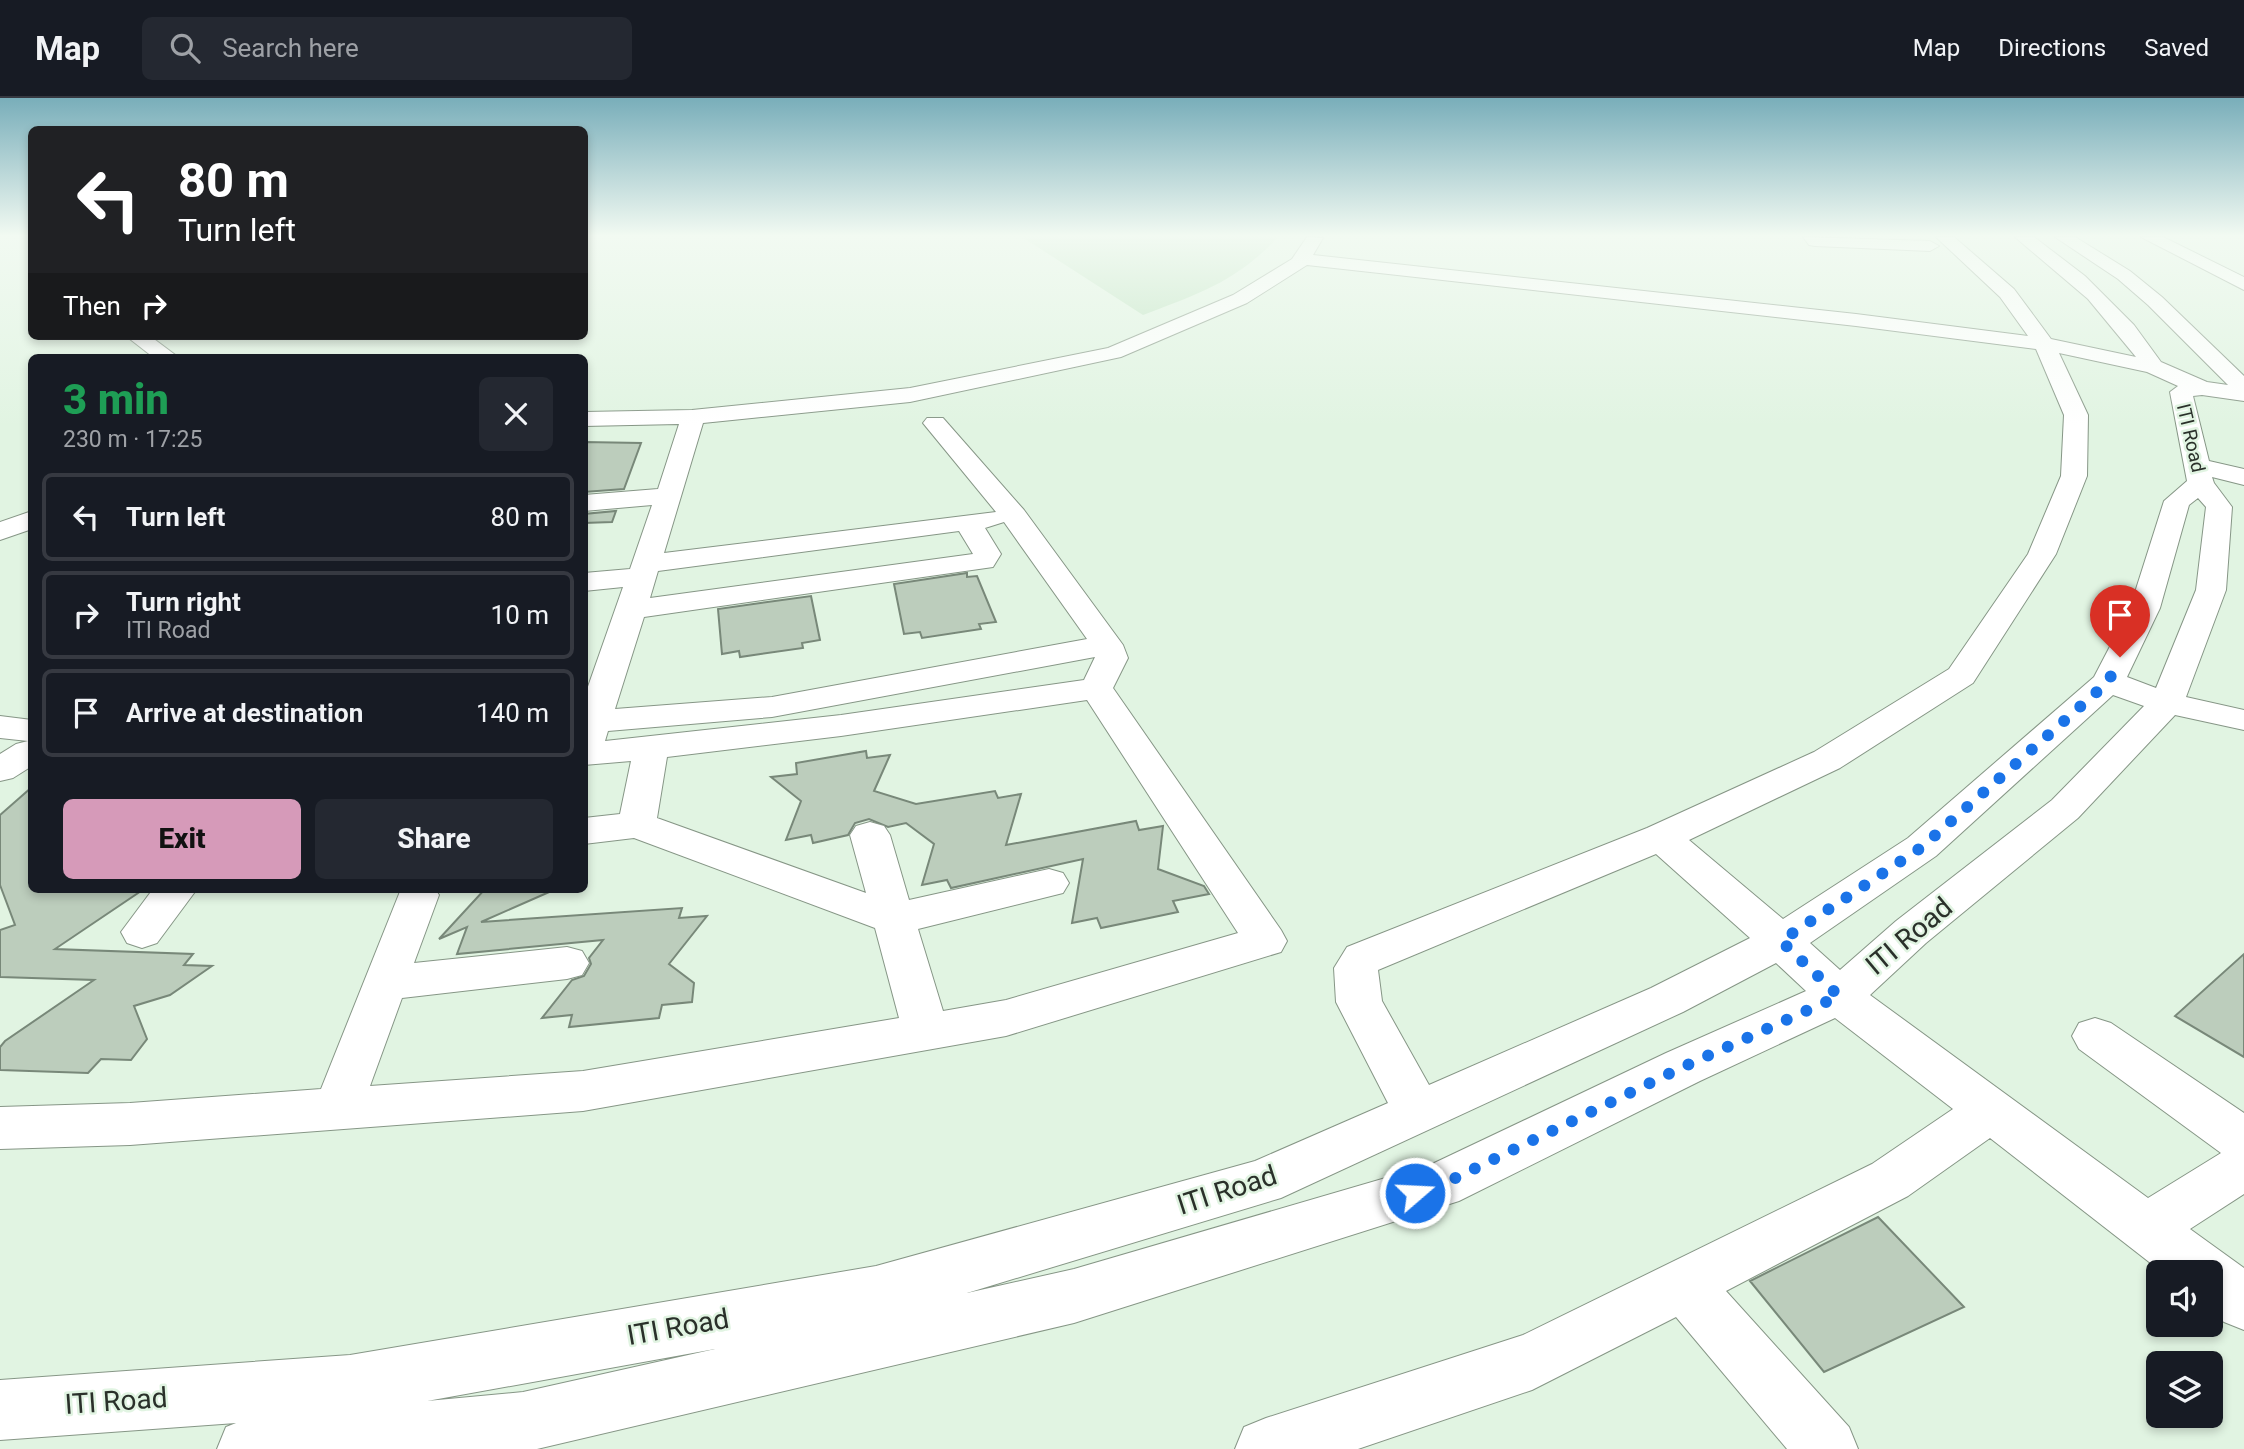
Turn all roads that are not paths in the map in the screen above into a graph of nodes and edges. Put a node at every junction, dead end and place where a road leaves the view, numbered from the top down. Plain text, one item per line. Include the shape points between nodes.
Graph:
1 (1238, 300) edge
2 (1676, 300) edge
3 (2012, 300) edge
4 (2099, 300) edge
5 (2154, 300) edge
6 (141, 340) edge
7 (2044, 344) junction
8 (162, 354) edge
9 (2152, 367) junction
10 (2244, 388) edge
11 (2191, 390) junction
12 (2244, 394) edge
13 (588, 419) edge
14 (934, 423) dead end
15 (690, 426) junction
16 (588, 436) edge
17 (2215, 476) edge
18 (668, 496) junction
19 (28, 498) edge
20 (588, 503) edge
21 (0, 509) edge
22 (1014, 516) junction
23 (28, 521) edge
24 (968, 523) junction
25 (0, 532) edge
26 (644, 570) junction
27 (588, 581) edge
28 (630, 610) junction
29 (1107, 645) junction
30 (2108, 682) junction
31 (1096, 688) junction
32 (2167, 703) junction
33 (2244, 720) edge
34 (0, 727) edge
35 (588, 733) edge
36 (588, 736) edge
37 (588, 736) edge
38 (651, 748) junction
39 (18, 750) edge
40 (637, 825) junction
41 (588, 831) edge
42 (870, 835) dead end
43 (1661, 837) junction
44 (1049, 883) dead end
45 (173, 893) edge
46 (418, 895) dead end
47 (894, 919) junction
48 (142, 932) dead end
49 (1781, 941) junction
50 (568, 962) dead end
51 (385, 984) junction
52 (1839, 996) junction
53 (926, 1032) junction
54 (2095, 1036) dead end
55 (338, 1108) junction
56 (1992, 1110) junction
57 (1418, 1112) junction
58 (0, 1128) edge
59 (2244, 1141) edge
60 (2244, 1166) edge
61 (2147, 1227) junction
62 (2190, 1260) edge
63 (1684, 1285) junction
64 (2223, 1286) edge
65 (2244, 1303) edge
66 (0, 1410) edge
67 (1281, 1447) edge
68 (248, 1449) edge
69 (1827, 1449) edge

1 - 15 street via 1114,353 911,395
2 - 7 street
3 - 7 street
4 - 9 street via 2118,317
5 - 10 street
6 - 8 street
7 - 9 street
7 - 43 street via 2076,415 2074,476 2042,554 1961,676 1827,760
9 - 11 street
11 - 12 street
11 - 17 street, ITI Road
13 - 15 street
14 - 22 street
15 - 16 street
15 - 18 street
17 - 30 street, ITI Road via 2177,501 2145,608
17 - 32 street, ITI Road via 2219,508 2211,590
18 - 20 street
18 - 26 street
19 - 21 street
22 - 24 street
22 - 29 street
23 - 25 street
24 - 26 street
24 - 28 street via 987,554 983,561
26 - 27 street
26 - 28 street
28 - 35 street
29 - 31 street via 1112,658
29 - 36 street
30 - 32 street
30 - 49 street, ITI Road via 1922,847
31 - 38 street
31 - 53 street via 1266,942 1006,1018
32 - 33 street
32 - 52 street, ITI Road via 2066,809 1911,932
34 - 39 street
37 - 38 street
38 - 40 street
40 - 41 street
40 - 47 street
42 - 47 street
43 - 49 street
43 - 57 street via 1362,959 1356,968 1359,1002
44 - 47 street
45 - 48 street
46 - 51 street
47 - 53 street
49 - 52 street
49 - 57 street, ITI Road via 1667,1000
50 - 51 street
51 - 55 street
52 - 56 street
52 - 68 street, ITI Road via 1441,1185 1074,1296 523,1422
53 - 55 street via 583,1091
54 - 59 street
55 - 58 street via 130,1124
56 - 61 street
56 - 63 street via 1890,1180
57 - 66 street, ITI Road via 1263,1182 876,1293 349,1385
60 - 61 street
61 - 62 street
63 - 67 street via 1532,1361
63 - 69 street
64 - 65 street

